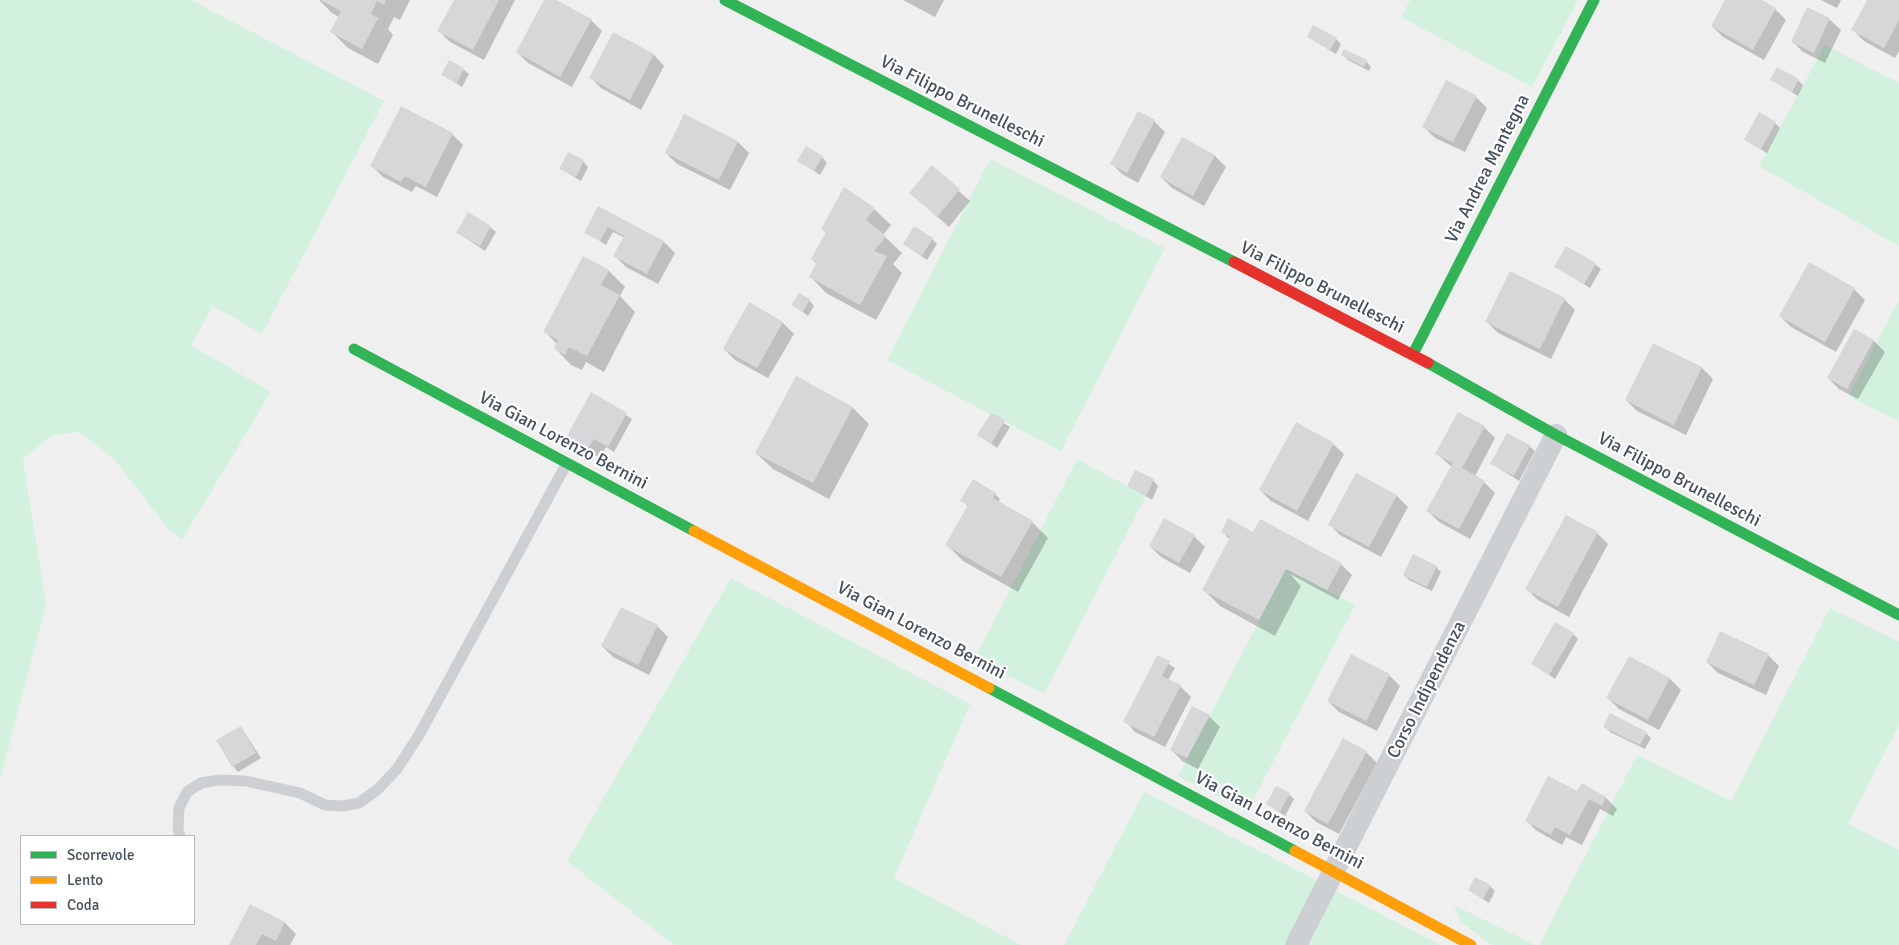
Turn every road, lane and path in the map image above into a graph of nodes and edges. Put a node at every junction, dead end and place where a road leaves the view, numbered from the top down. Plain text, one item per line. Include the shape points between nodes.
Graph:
1 (725, 0) edge
2 (1594, 0) edge
3 (354, 349) dead end
4 (1413, 354) junction
5 (1556, 435) junction
6 (567, 463) junction
7 (1899, 614) edge
8 (180, 835) edge
9 (1335, 871) junction
10 (1296, 945) edge
11 (1471, 945) edge

1 - 4 street, Via Filippo Brunelleschi
2 - 4 street, Via Andrea Mantegna
3 - 6 street, Via Gian Lorenzo Bernini
4 - 5 street, Via Filippo Brunelleschi
5 - 7 street, Via Filippo Brunelleschi
5 - 9 street, Corso Indipendenza
6 - 8 lane via 419,735 397,769 377,790 359,803 343,806 325,805 300,793 246,782 219,780 201,783 187,792 179,808
6 - 9 street, Via Gian Lorenzo Bernini
9 - 10 street, Corso Indipendenza
9 - 11 street, Via Gian Lorenzo Bernini

